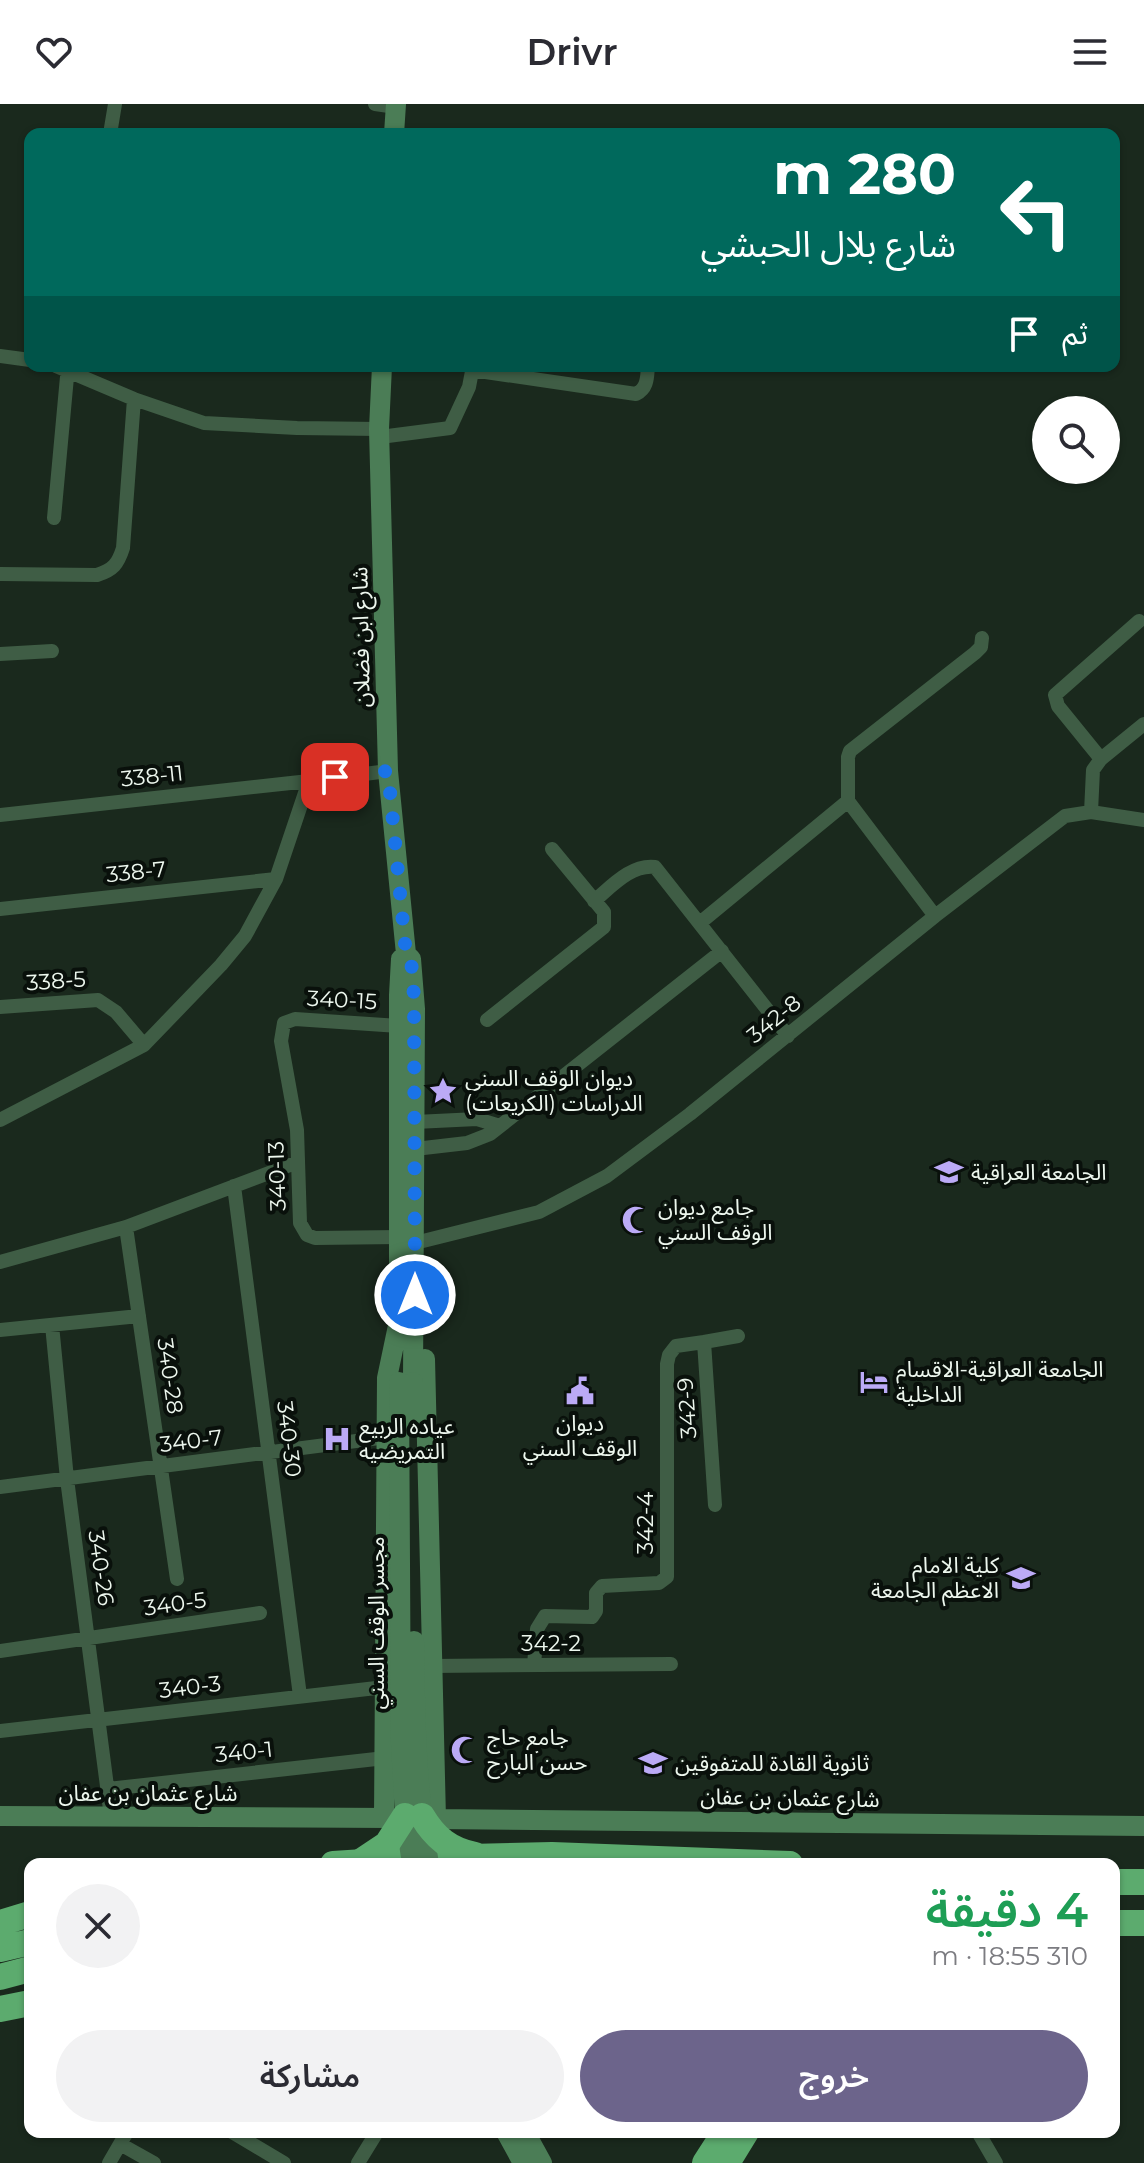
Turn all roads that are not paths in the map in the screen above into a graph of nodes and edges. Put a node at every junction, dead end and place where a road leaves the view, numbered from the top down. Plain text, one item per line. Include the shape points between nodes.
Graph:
1 (115, 104) edge
2 (389, 105) edge
3 (111, 128) edge
4 (393, 128) edge
5 (0, 356) edge
6 (24, 359) edge
7 (64, 372) edge
8 (75, 372) edge
9 (382, 372) edge
10 (471, 372) edge
11 (495, 372) edge
12 (559, 372) edge
13 (647, 372) edge
14 (558, 383) junction
15 (134, 399) junction
16 (380, 433) junction
17 (54, 518) dead end
18 (0, 574) edge
19 (1139, 621) dead end
20 (982, 638) dead end
21 (52, 651) dead end
22 (0, 654) edge
23 (1144, 724) edge
24 (1101, 759) junction
25 (388, 771) junction
26 (309, 781) junction
27 (848, 801) junction
28 (1091, 812) junction
29 (0, 815) edge
30 (1144, 820) edge
31 (552, 849) dead end
32 (276, 879) junction
33 (594, 901) junction
34 (0, 909) edge
35 (935, 916) junction
36 (701, 922) junction
37 (722, 951) junction
38 (406, 954) junction
39 (0, 1007) edge
40 (487, 1020) dead end
41 (284, 1023) joint
42 (399, 1026) junction
43 (788, 1036) junction
44 (144, 1045) junction
45 (0, 1120) edge
46 (415, 1122) junction
47 (500, 1126) junction
48 (415, 1149) junction
49 (298, 1162) junction
50 (234, 1186) junction
51 (126, 1227) junction
52 (407, 1240) junction
53 (0, 1262) edge
54 (139, 1316) junction
55 (407, 1321) junction
56 (52, 1325) junction
57 (0, 1330) edge
58 (738, 1336) dead end
59 (704, 1342) junction
60 (406, 1382) joint
61 (387, 1437) junction
62 (269, 1453) junction
63 (161, 1467) junction
64 (67, 1479) junction
65 (0, 1487) edge
66 (715, 1505) dead end
67 (177, 1579) dead end
68 (260, 1613) dead end
69 (88, 1639) junction
70 (0, 1651) edge
71 (671, 1664) dead end
72 (534, 1665) junction
73 (431, 1666) junction
74 (385, 1687) junction
75 (300, 1696) junction
76 (98, 1720) junction
77 (0, 1731) edge
78 (385, 1758) junction
79 (108, 1789) junction
80 (0, 1816) edge
81 (111, 1817) junction
82 (412, 1818) junction
83 (1144, 1826) edge
84 (475, 1855) junction
85 (366, 1858) edge
86 (419, 1858) edge
87 (448, 1858) edge
88 (607, 1858) edge
89 (1120, 1882) edge
90 (1144, 1882) edge
91 (24, 1916) edge
92 (0, 1923) edge
93 (1120, 1923) edge
94 (1144, 1923) edge
95 (24, 1943) edge
96 (0, 1949) edge
97 (24, 1971) edge
98 (0, 1977) edge
99 (24, 2004) edge
100 (0, 2009) edge
101 (123, 2138) edge
102 (242, 2138) edge
103 (373, 2138) edge
104 (509, 2138) edge
105 (528, 2138) edge
106 (721, 2138) edge
107 (742, 2138) edge
108 (981, 2138) edge
109 (109, 2163) edge
110 (154, 2163) edge
111 (284, 2163) edge
112 (358, 2163) edge
113 (523, 2163) edge
114 (542, 2163) edge
115 (705, 2163) edge
116 (727, 2163) edge
117 (996, 2163) edge

1 - 3 street
2 - 4 street
5 - 6 street
7 - 17 street
8 - 15 street
9 - 16 street, شارع ابن فضلان
10 - 16 street via 450,428
11 - 14 street
12 - 14 street
13 - 14 street via 643,391 636,394
15 - 16 street via 204,423
15 - 18 street via 118,563 97,575
16 - 25 street, شارع ابن فضلان
19 - 24 street via 1055,695
20 - 27 street via 975,653 849,752
21 - 22 street
23 - 24 street
24 - 28 street via 1091,774
25 - 26 street, 338-11
25 - 38 street, شارع ابن فضلان
26 - 29 street, 338-11
26 - 32 street
27 - 35 street
27 - 36 street
28 - 30 street, 342-8
28 - 35 street, 342-8 via 1065,816
31 - 33 street
32 - 34 street, 338-7
32 - 44 street via 245,936
33 - 36 street via 634,870 655,867
33 - 40 street via 604,912 604,927
35 - 43 street, 342-8
36 - 37 street
37 - 43 street
37 - 47 street
38 - 42 street, شارع ابن فضلان via 401,959
38 - 46 street, شارع ابن فضلان via 411,959 414,997
39 - 44 street, 338-5 via 98,1000 116,1012
41 - 42 street, 340-15 via 306,1019
41 - 49 street, 340-13 via 281,1041
42 - 52 street, شارع ابن فضلان
43 - 52 street, 342-8 via 632,1159 581,1192 539,1212
44 - 45 street
46 - 47 street via 477,1119
46 - 48 street, شارع ابن فضلان
47 - 48 street via 467,1143
48 - 52 street, شارع ابن فضلان
49 - 50 street
49 - 52 street, 340-13 via 300,1223 307,1235
50 - 51 street
50 - 62 street, 340-30
51 - 53 street
51 - 54 street, 340-28
52 - 55 street, شارع ابن فضلان
54 - 56 street
54 - 63 street, 340-28
55 - 60 street, شارع ابن فضلان
55 - 61 street via 388,1364
55 - 73 street via 423,1349 427,1378
56 - 57 street
56 - 64 street, 340-26
58 - 59 street
59 - 66 street, 342-9
59 - 72 street, 342-4 via 676,1346 667,1364 667,1577 659,1583 602,1586 592,1617 545,1616 537,1629
60 - 82 street, مجسر الوقف السني, bridge via 416,1743
61 - 62 street, 340-7
61 - 74 street
62 - 63 street, 340-7
62 - 75 street, 340-30
63 - 64 street, 340-7
63 - 67 street, 340-28
64 - 65 street, 340-7
64 - 69 street, 340-26
68 - 69 street, 340-5
69 - 70 street, 340-5
69 - 76 street, 340-26
71 - 72 street, 342-2
72 - 73 street, 342-2
73 - 82 street
74 - 75 street, 340-3
74 - 78 street
75 - 76 street, 340-3
76 - 77 street, 340-3
76 - 79 street, 340-26
78 - 79 street, 340-1
78 - 82 street
79 - 81 street, 340-26
80 - 81 street, شارع عثمان بن عفان
81 - 82 street, شارع عثمان بن عفان
82 - 83 street, شارع عثمان بن عفان
82 - 84 highway, bridge via 449,1847
82 - 85 highway, bridge
82 - 86 street, مجسر الوقف السني, bridge
84 - 87 highway, bridge
84 - 88 highway
89 - 90 highway
91 - 92 highway
93 - 94 highway
95 - 96 highway
97 - 98 highway
99 - 100 highway
101 - 109 street
101 - 110 street
102 - 111 street
103 - 112 street
104 - 113 street
105 - 114 street
106 - 115 highway
107 - 116 highway
108 - 117 street

